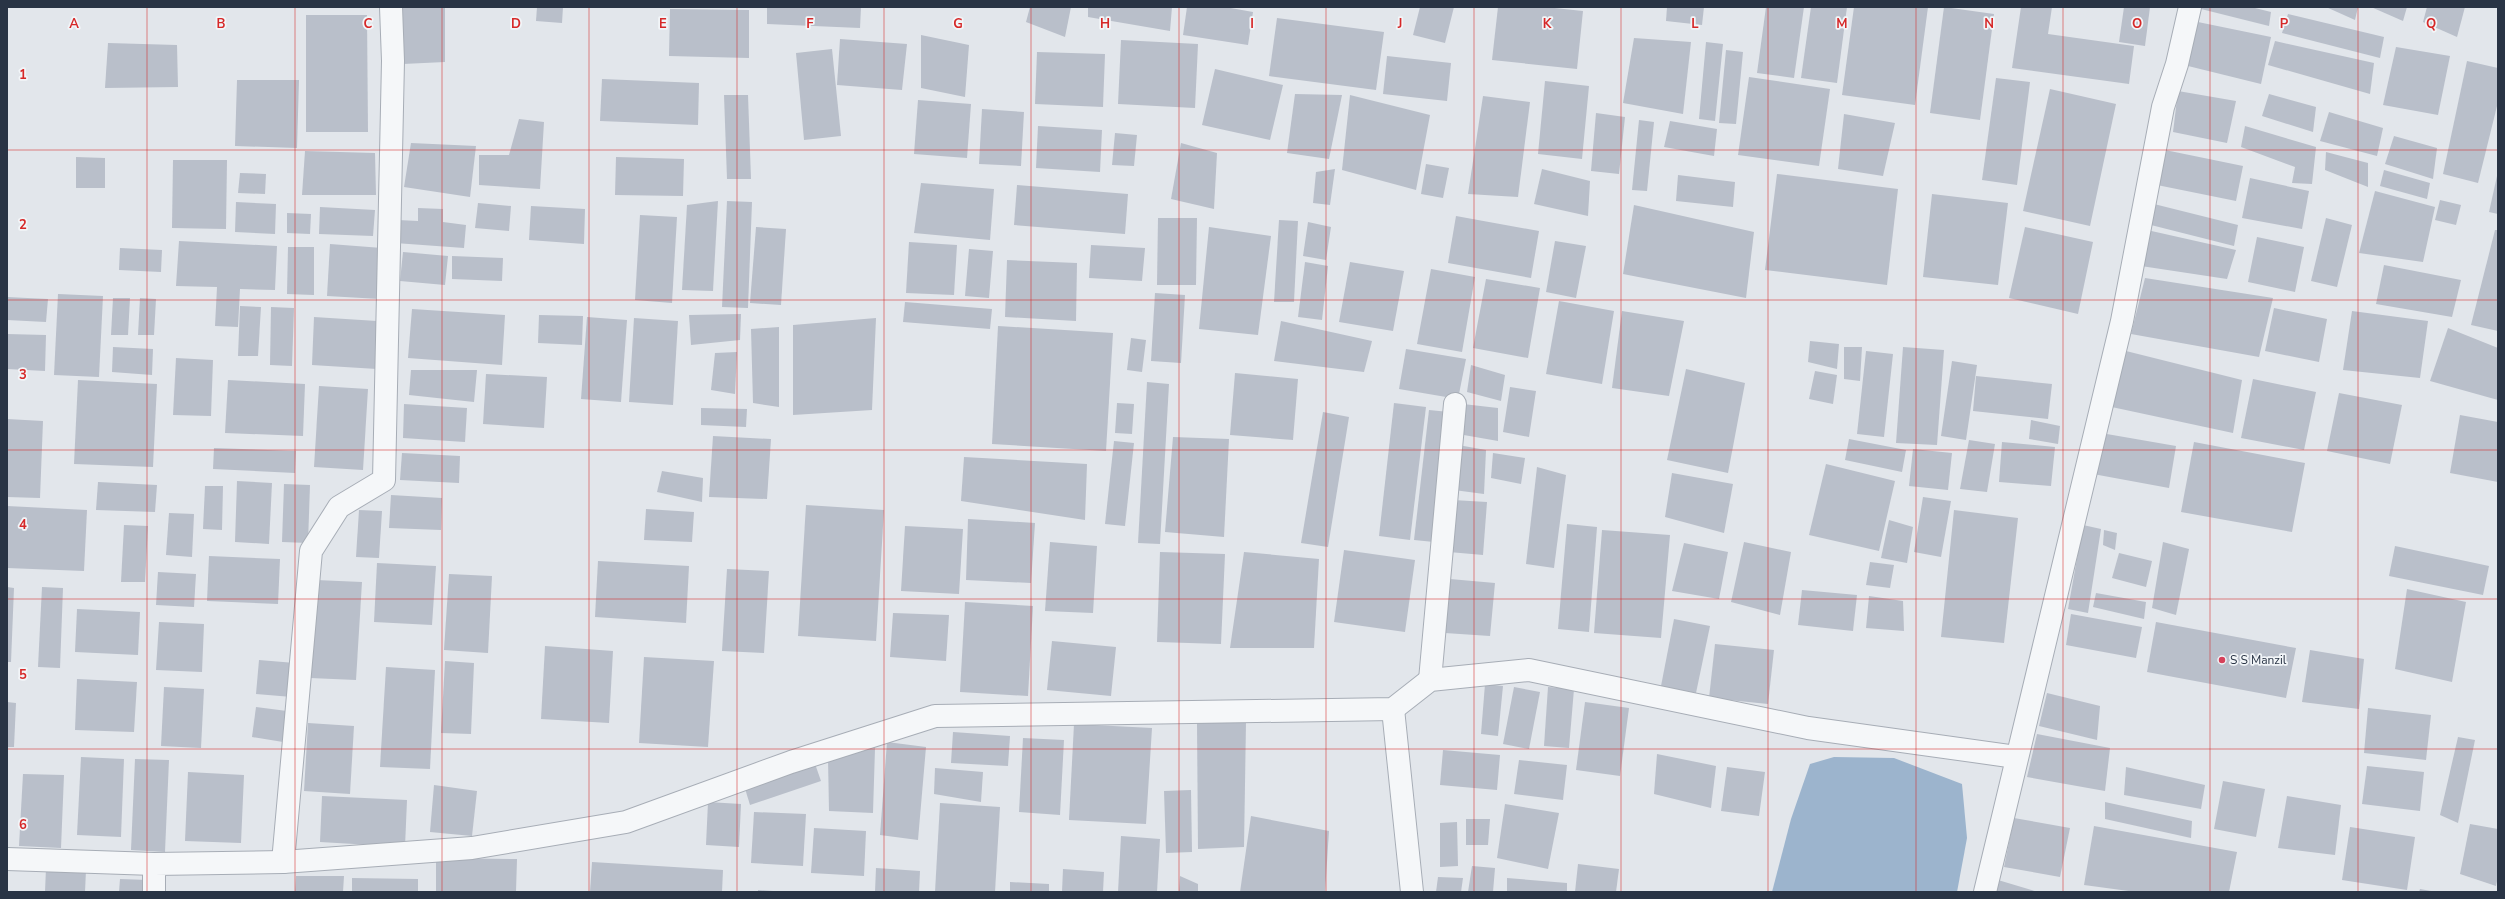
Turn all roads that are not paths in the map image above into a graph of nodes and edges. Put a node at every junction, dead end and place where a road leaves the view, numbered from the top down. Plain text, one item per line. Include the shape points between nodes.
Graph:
1 (392, 7) edge
2 (2190, 7) edge
3 (1456, 404) dead end
4 (1430, 680) junction
5 (1393, 708) junction
6 (2016, 757) junction
7 (7, 859) edge
8 (283, 862) junction
9 (154, 864) junction
10 (154, 892) edge
11 (1412, 892) edge
12 (1985, 892) edge

1 - 8 street via 393,68 384,480 338,507 312,551
2 - 6 street via 2177,64 2163,107 2122,321
3 - 4 street
4 - 5 street
4 - 6 street via 1529,670 1808,728
5 - 8 street via 936,716 790,762 626,822 472,848
5 - 11 street
6 - 12 street
7 - 9 street
8 - 9 street
9 - 10 street

